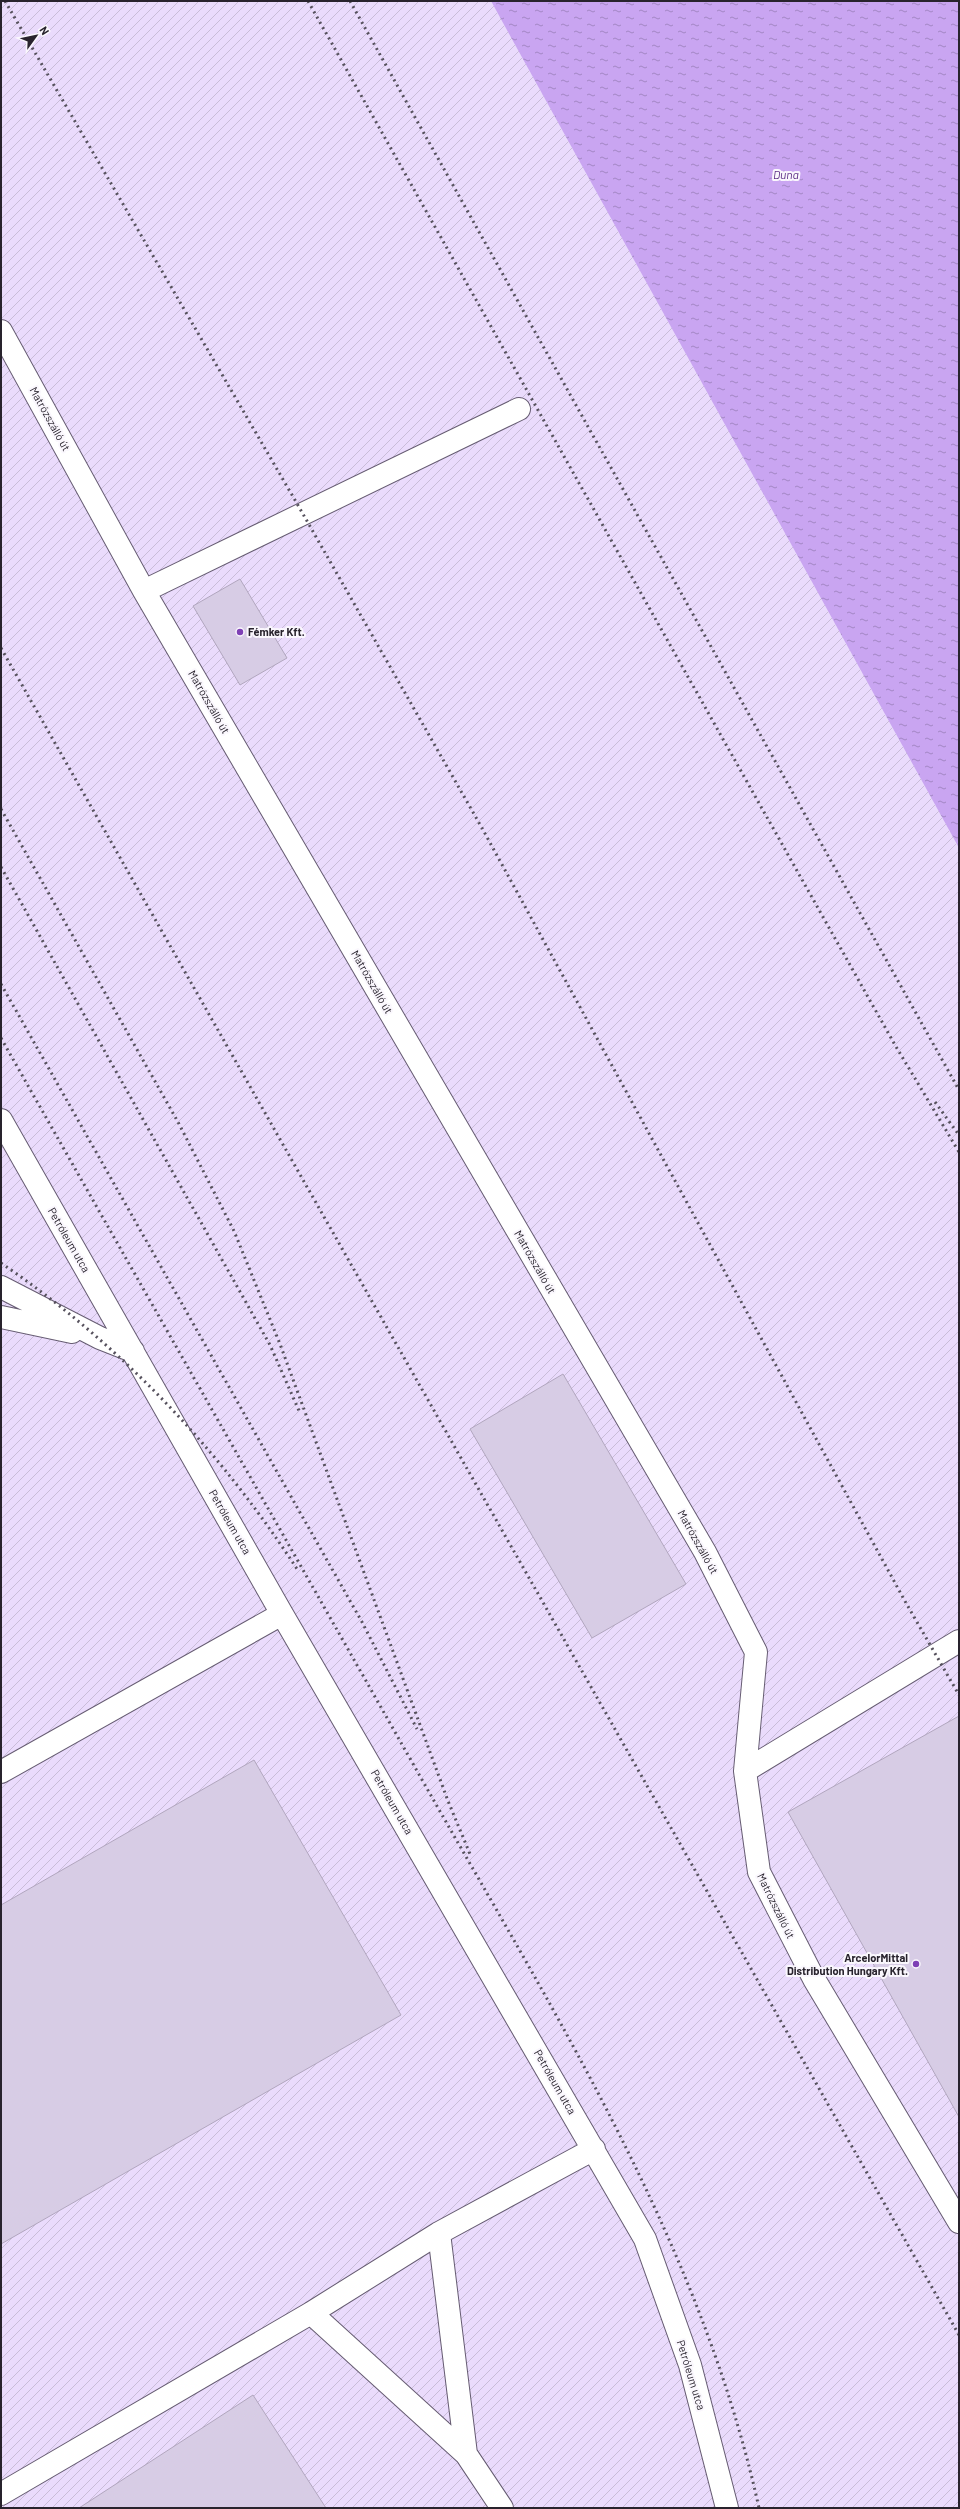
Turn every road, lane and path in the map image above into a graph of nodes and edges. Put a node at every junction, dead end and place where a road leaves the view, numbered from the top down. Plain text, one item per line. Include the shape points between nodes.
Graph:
1 (1, 331) edge
2 (519, 409) dead end
3 (144, 590) junction
4 (1, 1120) edge
5 (1, 1287) edge
6 (1, 1317) edge
7 (100, 1338) junction
8 (133, 1351) junction
9 (282, 1614) junction
10 (959, 1641) edge
11 (745, 1771) junction
12 (1, 1772) edge
13 (594, 2149) junction
14 (959, 2222) edge
15 (439, 2233) junction
16 (311, 2313) junction
17 (466, 2454) junction
18 (1, 2494) edge
19 (502, 2508) edge
20 (727, 2508) edge

1 - 3 street, Matrózszálló út
2 - 3 street
3 - 11 street, Matrózszálló út via 704,1552 756,1652
4 - 8 street, Petróleum utca
5 - 7 street
6 - 7 street
7 - 8 street
8 - 9 street, Petróleum utca
9 - 12 street
9 - 13 street, Petróleum utca
10 - 11 street
11 - 14 street, Matrózszálló út via 758,1872 814,1979
13 - 15 street
13 - 20 street, Petróleum utca via 645,2239 690,2365
15 - 16 street
15 - 17 street
16 - 17 street
16 - 18 street
17 - 19 street

